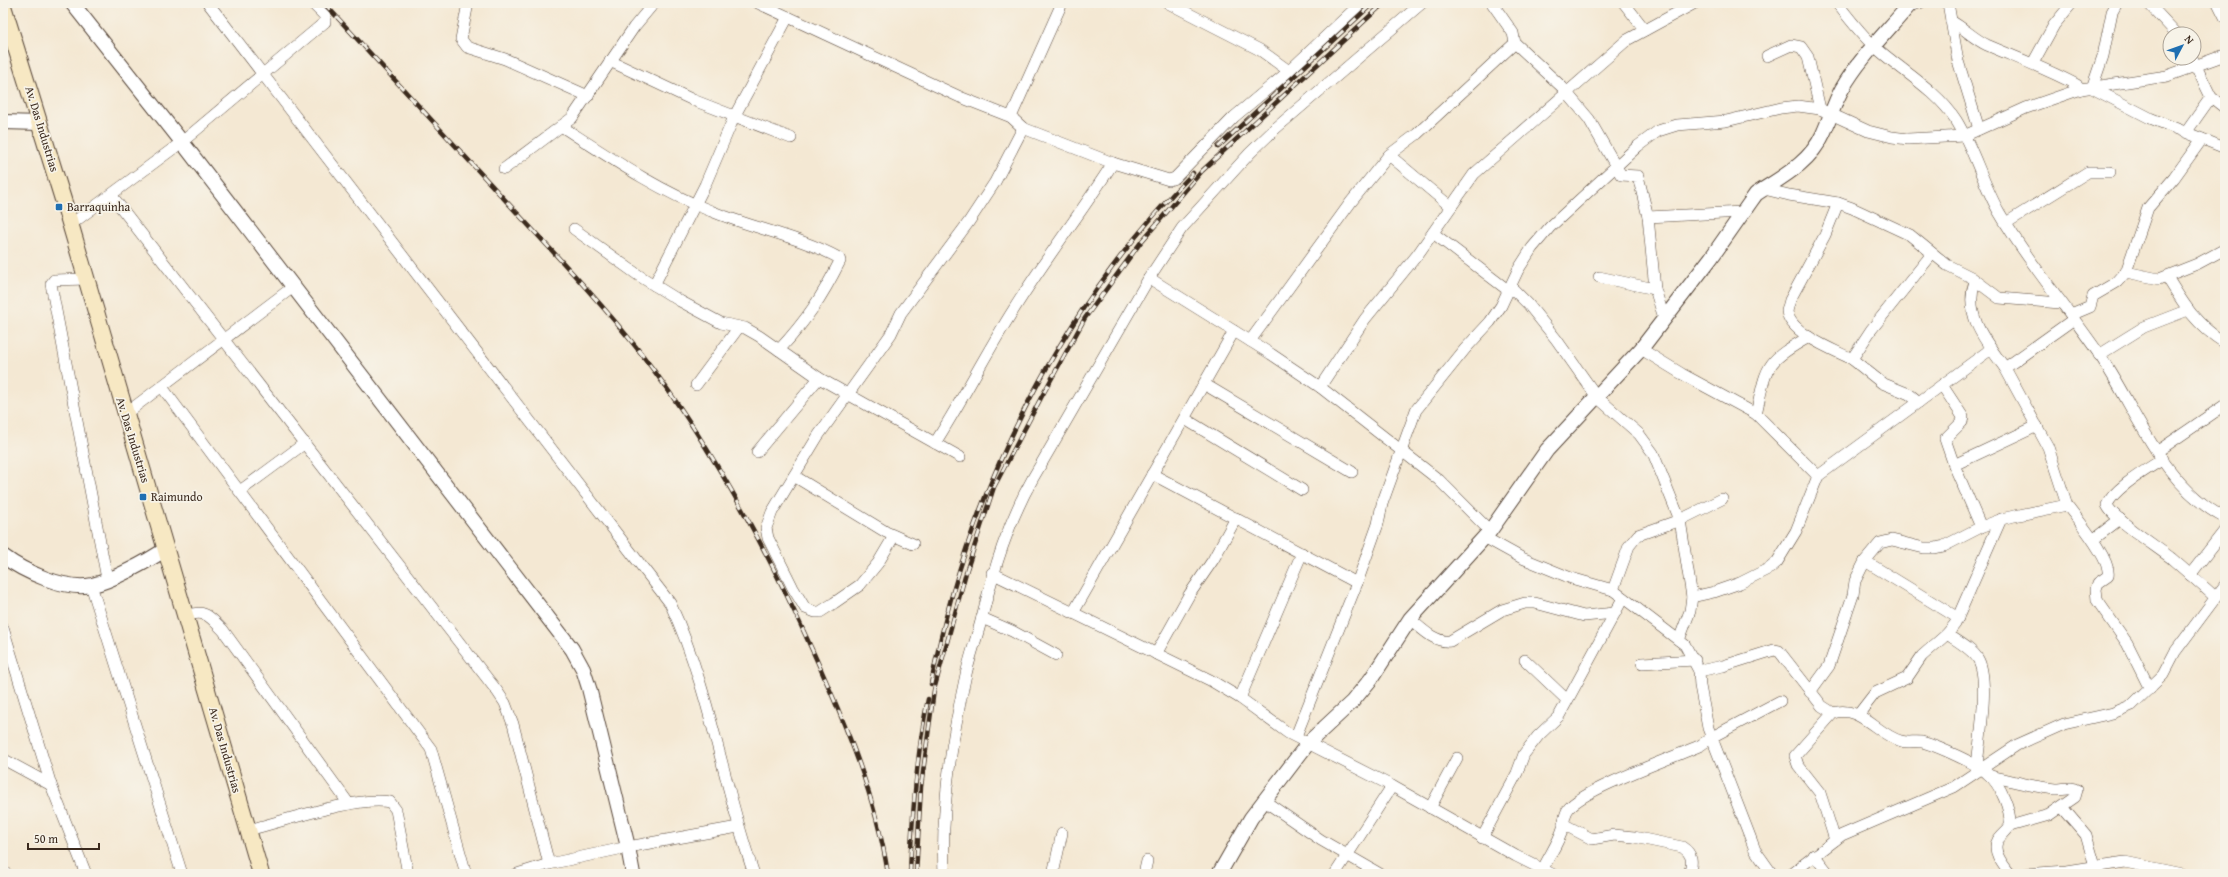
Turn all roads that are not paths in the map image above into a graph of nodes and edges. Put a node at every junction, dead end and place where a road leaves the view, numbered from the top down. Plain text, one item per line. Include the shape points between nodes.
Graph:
1 (72, 3) edge
2 (208, 3) edge
3 (312, 3) edge
4 (468, 3) edge
5 (654, 3) edge
6 (758, 3) edge
7 (1062, 3) edge
8 (1168, 3) edge
9 (1361, 3) edge
10 (1422, 3) edge
11 (1492, 3) edge
12 (1624, 3) edge
13 (1695, 3) edge
14 (1837, 3) edge
15 (1948, 3) edge
16 (2072, 3) edge
17 (2117, 3) edge
18 (2148, 3) edge
19 (2218, 3) edge
20 (1913, 4) edge
21 (3, 6) edge
22 (788, 17) junction
23 (2225, 17) edge
24 (1951, 21) junction
25 (2170, 26) edge
26 (1645, 30) junction
27 (1516, 43) junction
28 (1873, 45) junction
29 (2225, 55) edge
30 (1767, 56) dead end
31 (2202, 59) edge
32 (610, 61) junction
33 (2033, 63) junction
34 (2185, 66) edge
35 (2196, 66) edge
36 (1289, 71) junction
37 (263, 74) junction
38 (2086, 89) junction
39 (1566, 92) junction
40 (588, 96) junction
41 (2211, 97) junction
42 (2225, 108) edge
43 (1825, 112) junction
44 (734, 117) junction
45 (1011, 117) junction
46 (3, 122) edge
47 (40, 123) junction
48 (561, 126) junction
49 (1024, 128) junction
50 (1979, 129) junction
51 (2187, 131) junction
52 (1964, 136) junction
53 (791, 138) dead end
54 (2202, 139) junction
55 (182, 142) junction
56 (2225, 148) edge
57 (1390, 155) junction
58 (1113, 163) junction
59 (1616, 167) junction
60 (504, 169) dead end
61 (2110, 172) dead end
62 (1764, 189) junction
63 (112, 196) junction
64 (1838, 203) junction
65 (695, 204) junction
66 (1451, 207) junction
67 (1742, 212) junction
68 (1648, 217) junction
69 (2006, 224) junction
70 (70, 225) junction
71 (574, 229) dead end
72 (1433, 233) junction
73 (2225, 249) edge
74 (1932, 254) junction
75 (2126, 272) junction
76 (2167, 277) junction
77 (1149, 278) junction
78 (1599, 278) dead end
79 (86, 279) junction
80 (1975, 281) junction
81 (654, 284) junction
82 (293, 287) junction
83 (1510, 289) junction
84 (1655, 290) junction
85 (2060, 303) junction
86 (2188, 310) junction
87 (2072, 317) junction
88 (1664, 318) junction
89 (739, 327) junction
90 (1234, 331) junction
91 (1809, 337) junction
92 (224, 339) junction
93 (1250, 341) junction
94 (2225, 343) edge
95 (1641, 349) junction
96 (1991, 349) junction
97 (779, 350) junction
98 (2099, 355) junction
99 (1852, 359) junction
100 (2005, 368) junction
101 (819, 378) junction
102 (1204, 384) junction
103 (696, 385) dead end
104 (1942, 386) junction
105 (162, 387) junction
106 (1320, 387) junction
107 (848, 394) junction
108 (1597, 397) junction
109 (1919, 402) junction
110 (2225, 405) edge
111 (125, 414) junction
112 (1756, 414) junction
113 (1185, 419) junction
114 (2037, 426) junction
115 (305, 443) junction
116 (935, 443) junction
117 (1401, 450) junction
118 (757, 452) dead end
119 (2160, 455) junction
120 (960, 457) dead end
121 (1954, 465) junction
122 (1352, 472) dead end
123 (1152, 474) junction
124 (794, 476) junction
125 (1818, 476) junction
126 (1302, 490) dead end
127 (240, 491) junction
128 (1722, 499) dead end
129 (2067, 505) junction
130 (1236, 518) junction
131 (2225, 518) edge
132 (2001, 519) junction
133 (2120, 519) junction
134 (1680, 520) junction
135 (1981, 527) junction
136 (2225, 530) edge
137 (1487, 534) junction
138 (894, 536) junction
139 (2094, 539) junction
140 (913, 544) dead end
141 (166, 549) junction
142 (1302, 553) junction
143 (3, 556) edge
144 (1865, 561) junction
145 (992, 573) junction
146 (2190, 575) junction
147 (107, 579) junction
148 (1357, 583) junction
149 (2225, 584) edge
150 (91, 585) junction
151 (1613, 590) junction
152 (1692, 596) junction
153 (2215, 597) junction
154 (1623, 598) junction
155 (1073, 613) junction
156 (1615, 613) junction
157 (185, 616) junction
158 (982, 618) junction
159 (1958, 618) junction
160 (1410, 619) junction
161 (3, 628) edge
162 (1947, 634) junction
163 (1679, 640) junction
164 (5, 641) edge
165 (1156, 654) junction
166 (1056, 655) dead end
167 (1525, 660) dead end
168 (1695, 660) junction
169 (1642, 663) dead end
170 (1699, 671) junction
171 (2150, 689) junction
172 (1810, 692) junction
173 (1240, 698) junction
174 (1567, 700) junction
175 (1780, 701) dead end
176 (1833, 713) junction
177 (1858, 715) junction
178 (1712, 737) junction
179 (1303, 739) junction
180 (1458, 758) dead end
181 (3, 759) edge
182 (1979, 767) junction
183 (1991, 776) junction
184 (51, 785) junction
185 (1392, 786) junction
186 (1263, 800) junction
187 (349, 804) junction
188 (2062, 807) junction
189 (1430, 808) junction
190 (1563, 824) junction
191 (2010, 826) junction
192 (738, 827) junction
193 (248, 830) junction
194 (1062, 833) dead end
195 (1482, 838) junction
196 (1835, 840) junction
197 (628, 847) junction
198 (1347, 855) junction
199 (1814, 855) junction
200 (1147, 861) dead end
201 (549, 864) junction
202 (2095, 866) junction
203 (3, 872) edge
204 (1548, 872) edge
205 (523, 873) edge
206 (8, 874) edge
207 (86, 874) edge
208 (182, 874) edge
209 (261, 874) edge
210 (408, 874) edge
211 (466, 874) edge
212 (632, 874) edge
213 (754, 874) edge
214 (944, 874) edge
215 (1053, 874) edge
216 (1144, 874) edge
217 (1219, 874) edge
218 (1335, 874) edge
219 (1380, 874) edge
220 (1689, 874) edge
221 (1772, 874) edge
222 (1791, 874) edge
223 (1829, 874) edge
224 (2010, 874) edge
225 (2025, 874) edge
226 (2182, 874) edge

1 - 55 street
2 - 37 street
3 - 37 street via 325,16 325,22
4 - 40 street via 461,39 467,47 505,59
5 - 32 street
6 - 22 street
7 - 45 street
8 - 36 street via 1260,50
9 - 36 street
10 - 77 street via 1250,153 1182,228
11 - 27 street via 1513,34
12 - 26 street
13 - 26 street
14 - 28 street
15 - 24 street
16 - 33 street via 2054,25
17 - 38 street via 2112,12 2103,56
18 - 25 street
19 - 23 street
20 - 28 street
21 - 47 main road, Av. Das Industrias
22 - 44 street
22 - 45 street via 960,97
24 - 33 street via 1980,42
24 - 50 street via 1958,61
26 - 39 street via 1627,40
27 - 39 street
27 - 57 street via 1417,134
28 - 43 street
28 - 52 street via 1936,96 1956,120
29 - 31 street
30 - 43 street via 1791,45 1801,47 1808,57
32 - 40 street
32 - 44 street
33 - 38 street
34 - 38 street via 2167,76
35 - 41 street
36 - 58 street via 1234,117 1175,178 1169,180
37 - 55 street
37 - 192 street via 670,603 687,642 724,766
38 - 50 street via 2026,108
38 - 51 street via 2150,118
39 - 59 street via 1598,132
39 - 66 street via 1474,174
40 - 48 street via 578,112
41 - 42 street
41 - 51 street
43 - 52 street via 1868,131 1892,137 1908,139
43 - 59 street via 1798,106 1726,121 1667,127 1638,146
43 - 62 street via 1814,149 1800,166
44 - 53 street
44 - 65 street
45 - 49 street
46 - 47 street
47 - 70 main road, Av. Das Industrias
48 - 60 street
48 - 65 street via 664,191
49 - 58 street
49 - 107 street via 995,182
50 - 52 street
51 - 54 street
52 - 69 street via 1989,194
54 - 56 street
54 - 75 street via 2148,208
55 - 63 street
55 - 82 street
57 - 66 street
57 - 93 street via 1350,202
58 - 116 street via 1039,270
59 - 68 street via 1621,175 1638,176
59 - 83 street via 1572,204 1550,227 1532,248
61 - 69 street via 2088,172
62 - 64 street
62 - 67 street via 1756,194
63 - 70 street
63 - 92 street
64 - 74 street via 1910,235
64 - 91 street via 1826,235 1790,300 1787,311 1794,326
65 - 81 street
65 - 97 street via 839,258 840,262 823,295 800,327
66 - 72 street
67 - 68 street
67 - 88 street via 1711,258
68 - 84 street
69 - 85 street
70 - 79 main road, Av. Das Industrias
71 - 81 street
72 - 83 street
72 - 106 street via 1365,319
73 - 76 street
74 - 80 street
74 - 99 street via 1870,330
75 - 76 street via 2159,280
75 - 87 street via 2117,282 2093,296 2090,307
76 - 86 street
77 - 90 street
77 - 145 street via 1020,502
78 - 84 street
79 - 111 main road, Av. Das Industrias
79 - 147 street via 54,280 51,284
80 - 85 street via 1999,298
80 - 96 street via 1972,295 1975,325
81 - 89 street via 721,323
82 - 92 street
82 - 197 street via 572,649 583,669 589,688
83 - 108 street via 1528,304
83 - 117 street via 1490,322 1416,410
84 - 88 street
85 - 87 street
86 - 94 street via 2202,327
86 - 98 street via 2144,327
87 - 98 street
87 - 100 street
88 - 95 street
89 - 97 street via 759,336
89 - 103 street
90 - 93 street
90 - 102 street
91 - 99 street
91 - 112 street via 1786,350 1768,367
92 - 105 street
92 - 115 street
93 - 106 street
95 - 108 street
95 - 112 street
96 - 100 street
96 - 104 street
97 - 101 street
98 - 119 street via 2132,413
99 - 109 street via 1882,383 1909,394
100 - 114 street
101 - 107 street
101 - 118 street
102 - 113 street
102 - 122 street
104 - 109 street
104 - 121 street via 1963,417 1962,422 1945,439
105 - 111 street
105 - 127 street
106 - 117 street
107 - 116 street
107 - 124 street
108 - 134 street via 1648,444 1662,472
108 - 137 street via 1547,450
109 - 125 street
110 - 119 street
111 - 141 main road, Av. Das Industrias
112 - 125 street
113 - 123 street
113 - 126 street
114 - 121 street
114 - 129 street via 2050,453
115 - 127 street
115 - 201 street via 480,667 505,703 513,724
116 - 120 street
117 - 137 street via 1439,480
117 - 148 street
119 - 131 street via 2177,481 2193,497
119 - 133 street via 2108,501 2109,510
121 - 135 street
123 - 130 street
123 - 155 street
124 - 138 street
124 - 138 street via 772,512 766,528 768,538 793,588 808,610 820,612 860,585 878,563
125 - 152 street via 1796,531 1777,562 1740,583
127 - 211 street via 432,749
128 - 134 street
129 - 132 street
129 - 139 street
130 - 142 street
130 - 165 street
132 - 135 street
132 - 159 street
133 - 139 street
133 - 146 street
134 - 151 street via 1638,535 1632,540
134 - 152 street
135 - 144 street via 1935,548 1886,541 1880,543
136 - 146 street
137 - 151 street via 1548,569
137 - 160 street
138 - 140 street
139 - 171 street via 2109,570 2108,576 2098,583 2097,600 2127,643
141 - 147 street via 152,559
141 - 157 main road, Av. Das Industrias
142 - 148 street
142 - 173 street
143 - 150 street via 41,577 73,585
144 - 159 street
144 - 172 street via 1855,581 1853,595 1829,666
145 - 155 street
145 - 158 street
146 - 153 street
147 - 150 street
148 - 179 street
149 - 153 street
150 - 208 street
151 - 154 street
152 - 163 street via 1690,611
153 - 171 street via 2175,652 2163,675
154 - 156 street
154 - 163 street
155 - 165 street
156 - 160 street via 1584,616 1535,603 1525,603 1502,610 1457,637 1445,641 1431,636
156 - 174 street
157 - 187 street via 199,611 208,614 223,630
157 - 193 main road, Av. Das Industrias
158 - 166 street
158 - 214 street via 965,678 954,737 947,790
159 - 162 street
160 - 179 street via 1371,679 1352,702
161 - 164 street
162 - 177 street via 1922,656 1907,678 1875,693
162 - 182 street via 1974,654 1982,668 1984,683
163 - 168 street
164 - 184 street
165 - 173 street via 1210,680
167 - 174 street
168 - 169 street
168 - 170 street
170 - 172 street via 1776,650 1786,659
170 - 178 street via 1704,714
171 - 182 street via 2126,709 2064,724 2017,745
172 - 176 street via 1822,706
173 - 179 street via 1275,724
174 - 195 street via 1559,716 1524,754
175 - 178 street
176 - 177 street via 1840,710
176 - 196 street via 1795,756 1798,765 1820,793
177 - 182 street via 1901,741 1922,742
178 - 190 street via 1701,745 1577,801 1569,808
178 - 221 street via 1755,850
179 - 185 street
179 - 186 street
180 - 189 street
181 - 184 street
182 - 183 street
182 - 196 street via 1954,787 1868,823
183 - 188 street via 2038,787 2075,788 2075,797
183 - 191 street via 2008,809
184 - 207 street
185 - 189 street
185 - 198 street
186 - 198 street
186 - 217 street
187 - 193 street
187 - 210 street via 378,800 390,802 396,810
188 - 191 street via 2049,814
188 - 202 street via 2086,835
189 - 195 street
190 - 204 street
190 - 220 street via 1592,839 1614,835 1682,847 1688,851 1693,863
191 - 224 street via 1997,841 1996,848
192 - 197 street
192 - 213 street
193 - 209 main road, Av. Das Industrias
194 - 215 street
195 - 204 street
196 - 199 street
197 - 201 street
197 - 212 street
198 - 218 street
198 - 219 street
199 - 222 street
199 - 223 street
200 - 216 street
201 - 205 street
202 - 225 street
202 - 226 street via 2125,862
203 - 206 street

